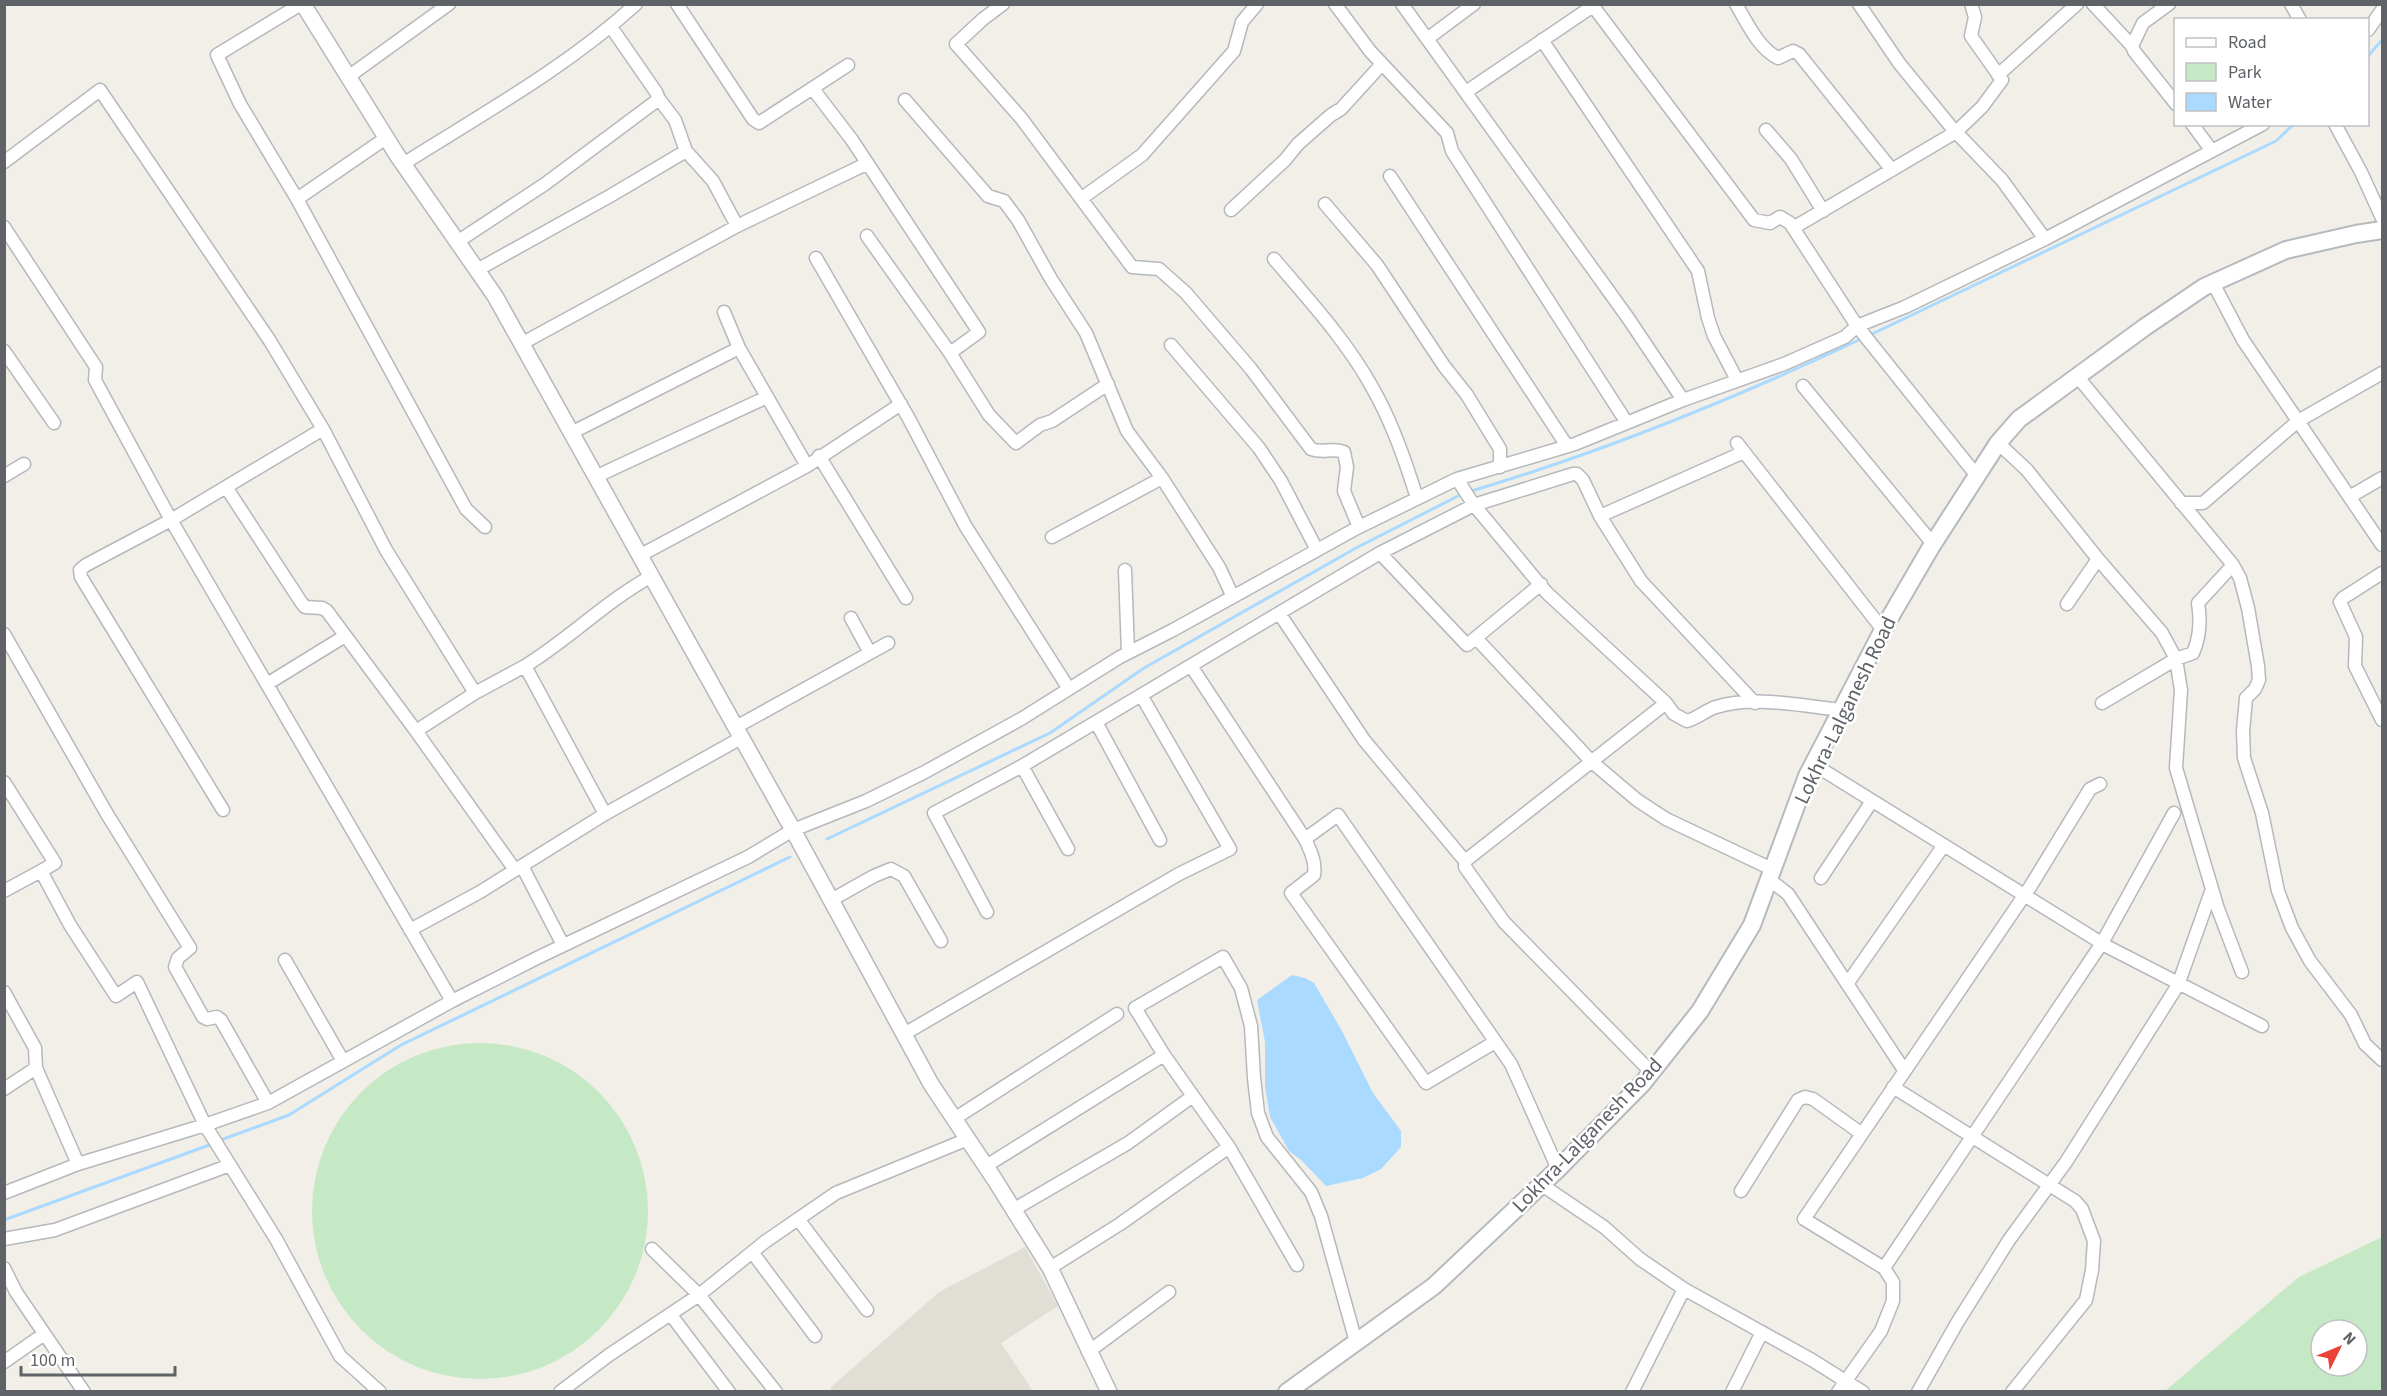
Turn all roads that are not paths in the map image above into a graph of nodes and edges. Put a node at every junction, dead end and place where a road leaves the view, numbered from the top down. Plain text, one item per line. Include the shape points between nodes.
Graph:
1 (302, 4) edge
2 (449, 4) edge
3 (636, 4) edge
4 (677, 4) edge
5 (1003, 4) edge
6 (1257, 4) edge
7 (1402, 4) edge
8 (1474, 4) edge
9 (1736, 4) edge
10 (1859, 4) edge
11 (1971, 4) edge
12 (2077, 4) edge
13 (2093, 4) edge
14 (2169, 4) edge
15 (2291, 4) edge
16 (1335, 5) edge
17 (2382, 10) edge
18 (2299, 18) edge
19 (611, 27) junction
20 (2369, 27) edge
21 (1427, 39) junction
22 (1542, 40) junction
23 (2132, 46) junction
24 (1382, 64) junction
25 (848, 65) dead end
26 (1998, 75) junction
27 (348, 77) junction
28 (813, 89) junction
29 (1466, 92) junction
30 (658, 99) junction
31 (905, 100) dead end
32 (2174, 103) edge
33 (2193, 126) edge
34 (2259, 126) edge
35 (2336, 126) edge
36 (1766, 130) dead end
37 (1956, 132) junction
38 (386, 138) junction
39 (686, 151) junction
40 (2212, 151) junction
41 (4, 162) edge
42 (403, 164) junction
43 (866, 164) junction
44 (1892, 170) junction
45 (1390, 176) dead end
46 (1082, 198) junction
47 (297, 199) junction
48 (1325, 204) dead end
49 (1231, 210) dead end
50 (1823, 211) junction
51 (2382, 218) edge
52 (737, 226) junction
53 (4, 227) edge
54 (1793, 228) junction
55 (2382, 230) edge
56 (867, 236) dead end
57 (2045, 239) junction
58 (457, 242) junction
59 (816, 258) dead end
60 (1274, 259) dead end
61 (477, 270) junction
62 (2213, 283) junction
63 (724, 312) dead end
64 (1860, 328) junction
65 (521, 344) junction
66 (1172, 345) dead end
67 (738, 348) junction
68 (4, 351) edge
69 (950, 353) junction
70 (2382, 374) edge
71 (2077, 376) junction
72 (1737, 380) junction
73 (1108, 384) junction
74 (1803, 386) dead end
75 (767, 397) junction
76 (1683, 400) junction
77 (901, 404) junction
78 (2298, 421) junction
79 (54, 423) dead end
80 (1627, 423) junction
81 (322, 429) junction
82 (571, 434) junction
83 (1998, 442) junction
84 (1567, 447) junction
85 (819, 456) junction
86 (24, 464) dead end
87 (807, 466) junction
88 (1500, 466) junction
89 (4, 476) edge
90 (1977, 476) junction
91 (595, 477) junction
92 (1162, 478) junction
93 (2382, 478) edge
94 (1459, 482) junction
95 (226, 487) junction
96 (2350, 496) junction
97 (1417, 498) junction
98 (1473, 503) junction
99 (2181, 503) junction
100 (1600, 516) junction
101 (171, 520) junction
102 (485, 527) dead end
103 (1359, 527) junction
104 (1052, 537) dead end
105 (1933, 544) junction
106 (2382, 544) edge
107 (1317, 550) junction
108 (1380, 553) junction
109 (639, 556) junction
110 (2098, 559) junction
111 (2232, 565) junction
112 (1125, 570) dead end
113 (2382, 573) edge
114 (650, 577) junction
115 (1540, 584) junction
116 (1233, 597) junction
117 (906, 598) dead end
118 (2067, 604) dead end
119 (1279, 613) junction
120 (851, 618) dead end
121 (1883, 630) junction
122 (4, 634) edge
123 (345, 636) junction
124 (1476, 638) junction
125 (888, 643) dead end
126 (870, 653) junction
127 (1128, 653) junction
128 (2176, 659) junction
129 (525, 666) junction
130 (1191, 666) junction
131 (267, 684) junction
132 (1069, 689) junction
133 (476, 693) junction
134 (1141, 695) junction
135 (1666, 703) junction
136 (1755, 703) junction
137 (2102, 703) dead end
138 (1841, 710) junction
139 (2382, 720) edge
140 (1096, 722) junction
141 (416, 731) junction
142 (738, 732) junction
143 (1592, 762) junction
144 (1813, 764) junction
145 (1022, 766) junction
146 (4, 782) edge
147 (2100, 784) dead end
148 (1872, 801) junction
149 (223, 810) dead end
150 (2174, 813) dead end
151 (605, 814) junction
152 (793, 830) junction
153 (1305, 839) junction
154 (1160, 840) dead end
155 (1944, 845) junction
156 (1068, 849) dead end
157 (1465, 861) junction
158 (518, 868) junction
159 (41, 871) junction
160 (1772, 875) junction
161 (1821, 878) dead end
162 (2212, 889) junction
163 (4, 891) edge
164 (2025, 894) junction
165 (831, 900) junction
166 (987, 912) dead end
167 (410, 930) junction
168 (941, 941) dead end
169 (2102, 943) junction
170 (563, 945) junction
171 (285, 960) dead end
172 (2242, 972) dead end
173 (1847, 984) junction
174 (2178, 985) junction
175 (4, 992) edge
176 (452, 1001) junction
177 (1117, 1014) dead end
178 (2262, 1026) dead end
179 (904, 1034) junction
180 (1495, 1042) junction
181 (1164, 1055) junction
182 (2382, 1060) edge
183 (343, 1061) junction
184 (36, 1068) junction
185 (1904, 1070) junction
186 (1651, 1072) junction
187 (1893, 1087) junction
188 (4, 1089) edge
189 (1193, 1096) junction
190 (268, 1103) junction
191 (954, 1119) junction
192 (205, 1125) junction
193 (1862, 1134) junction
194 (1971, 1136) junction
195 (968, 1139) junction
196 (1229, 1147) junction
197 (78, 1164) junction
198 (230, 1165) junction
199 (986, 1166) junction
200 (1558, 1170) junction
201 (1542, 1185) junction
202 (2049, 1186) junction
203 (1741, 1191) dead end
204 (4, 1193) edge
205 (1013, 1210) junction
206 (798, 1219) junction
207 (4, 1239) edge
208 (652, 1250) dead end
209 (752, 1252) junction
210 (1297, 1265) dead end
211 (4, 1268) edge
212 (1050, 1268) junction
213 (1884, 1268) junction
214 (1684, 1289) junction
215 (1169, 1292) dead end
216 (699, 1295) junction
217 (867, 1310) dead end
218 (671, 1315) junction
219 (1762, 1332) junction
220 (44, 1334) junction
221 (815, 1336) dead end
222 (1356, 1342) junction
223 (1088, 1352) junction
224 (4, 1362) edge
225 (1846, 1381) junction
226 (84, 1392) edge
227 (380, 1392) edge
228 (560, 1392) edge
229 (729, 1392) edge
230 (776, 1392) edge
231 (1110, 1392) edge
232 (1287, 1392) edge
233 (1632, 1392) edge
234 (1732, 1392) edge
235 (1838, 1392) edge
236 (1863, 1392) edge
237 (1918, 1392) edge
238 (2012, 1392) edge

1 - 27 street
1 - 47 street via 217,55 240,104
2 - 27 street
3 - 19 street
4 - 28 street via 759,123
5 - 46 street via 956,44 1022,118
6 - 46 street via 1242,21 1234,51 1142,155
7 - 21 street
8 - 21 street
9 - 44 street via 1771,54 1778,58 1793,51 1799,54
10 - 37 street via 1899,63
11 - 26 street via 1975,17 1971,36
12 - 26 street
13 - 23 street
14 - 23 street via 2143,23
15 - 18 street
16 - 24 street
17 - 20 street
19 - 30 street
19 - 42 street via 547,74
21 - 29 street
22 - 29 street
22 - 54 street via 1593,6 1754,220 1770,223 1780,217
22 - 72 street via 1698,271 1714,336
23 - 32 street
24 - 49 street via 1341,109 1298,144
24 - 80 street via 1447,134 1458,161
25 - 28 street
26 - 37 street via 2001,80 1982,107
27 - 38 street
28 - 43 street
29 - 76 street
30 - 39 street via 675,120
30 - 58 street via 545,184
31 - 73 street via 988,196 1004,201 1018,220 1086,333
33 - 40 street
34 - 40 street
35 - 51 street
36 - 50 street via 1791,159
37 - 44 street
37 - 57 street via 2002,180
38 - 42 street
38 - 47 street
39 - 52 street via 713,181
39 - 61 street
40 - 57 street
41 - 81 street via 100,90 270,341
42 - 58 street
43 - 52 street
43 - 69 street via 979,332
44 - 50 street
45 - 84 street
46 - 103 street via 1132,267 1159,269 1186,293 1251,369 1311,449 1319,452 1334,448 1344,452 1344,491
47 - 102 street via 465,509
48 - 88 street via 1377,266 1467,395 1500,449
50 - 54 street
52 - 65 street
53 - 101 street via 96,367 95,380
54 - 64 street
55 - 62 main road, Lokhra-Lalganesh Road via 2286,250
56 - 69 street
57 - 64 street
58 - 61 street
59 - 77 street
60 - 97 street via 1372,386 1395,434
61 - 65 street
62 - 71 main road, Lokhra-Lalganesh Road
62 - 78 street via 2243,340
63 - 67 street
64 - 72 street via 1784,364
64 - 90 street
65 - 82 street
66 - 107 street via 1259,448
67 - 75 street
67 - 82 street
68 - 79 street
69 - 73 street via 989,415 1016,443
70 - 78 street
71 - 83 main road, Lokhra-Lalganesh Road via 2019,419
71 - 99 street
72 - 76 street
73 - 92 street via 1127,430
74 - 105 street
75 - 87 street
75 - 91 street
76 - 80 street
77 - 85 street
77 - 132 street via 966,527
78 - 96 street
78 - 99 street via 2203,503
80 - 84 street
81 - 95 street
81 - 133 street via 386,550
82 - 91 street
83 - 90 main road, Lokhra-Lalganesh Road
83 - 110 street via 2027,470
84 - 88 street
85 - 87 street
85 - 117 street
86 - 89 street
87 - 109 street
88 - 94 street
90 - 105 main road, Lokhra-Lalganesh Road
91 - 109 street
92 - 104 street
92 - 116 street via 1219,567
93 - 96 street
94 - 97 street
94 - 98 street
95 - 101 street
95 - 123 street via 301,602 305,607 327,611
96 - 106 street
97 - 103 street
98 - 100 street via 1578,474
98 - 108 street
98 - 115 street
99 - 111 street
100 - 121 street via 1741,448
100 - 136 street via 1641,581
101 - 131 street
101 - 149 street via 86,565 80,570 81,577
103 - 107 street
105 - 121 main road, Lokhra-Lalganesh Road
107 - 116 street
108 - 119 street
108 - 124 street via 1467,645
109 - 114 street
110 - 118 street
110 - 128 street via 2162,633
111 - 128 street via 2198,603 2201,619 2193,653
111 - 182 street via 2248,608 2259,680 2246,698 2244,758 2258,797 2278,891 2310,962 2351,1015 2365,1044
112 - 127 street
113 - 139 street via 2340,602 2356,637 2355,666
114 - 129 street via 615,598 563,642
114 - 142 street
115 - 124 street
115 - 135 street
116 - 127 street
119 - 130 street
119 - 157 street via 1364,740
120 - 126 street
121 - 138 main road, Lokhra-Lalganesh Road
122 - 190 street via 190,948 175,962 175,967 203,1017 221,1020
123 - 131 street
123 - 141 street
124 - 143 street
125 - 126 street
126 - 142 street
127 - 132 street
128 - 137 street
128 - 162 street via 2181,690 2176,768
129 - 133 street
129 - 151 street
130 - 134 street
130 - 153 street
131 - 167 street
132 - 152 street via 923,773
133 - 141 street
134 - 140 street
134 - 179 street via 1230,849 1179,874
135 - 136 street via 1674,714 1687,721 1732,703
135 - 143 street
136 - 138 street
138 - 144 main road, Lokhra-Lalganesh Road
140 - 145 street
140 - 154 street
141 - 158 street
142 - 151 street
142 - 152 street
143 - 157 street
143 - 160 street via 1666,819
144 - 148 street
144 - 160 main road, Lokhra-Lalganesh Road
145 - 156 street
145 - 166 street via 934,813
146 - 159 street via 55,862
147 - 164 street via 2090,789
148 - 155 street
148 - 161 street
150 - 169 street
151 - 158 street
152 - 165 street
152 - 170 street via 748,857
153 - 180 street via 1338,815
153 - 180 street via 1315,865 1314,876 1291,893 1426,1083
155 - 164 street
155 - 173 street
157 - 186 street via 1465,867 1504,922
158 - 167 street
158 - 170 street
159 - 163 street
159 - 192 street via 116,996 136,982
160 - 173 street
160 - 186 main road, Lokhra-Lalganesh Road via 1736,954 1700,1011
162 - 172 street
162 - 174 street
164 - 169 street
164 - 185 street
165 - 168 street via 891,869 904,876
165 - 179 street
167 - 176 street
169 - 174 street
169 - 194 street
170 - 176 street
171 - 183 street
173 - 185 street
174 - 178 street
174 - 202 street
175 - 184 street via 35,1048
176 - 183 street
177 - 191 street
179 - 191 street
180 - 200 street via 1511,1064
181 - 189 street
181 - 199 street
181 - 222 street via 1136,1008 1223,957 1241,988 1251,1026 1258,1113 1267,1137 1311,1192 1318,1208
183 - 190 street
184 - 188 street
184 - 197 street
185 - 187 street
186 - 200 main road, Lokhra-Lalganesh Road
187 - 193 street
187 - 194 street
189 - 196 street
189 - 205 street via 1128,1143
190 - 192 street
191 - 195 street
192 - 197 street
192 - 198 street
193 - 203 street via 1813,1099 1798,1100
193 - 213 street via 1804,1219
194 - 202 street
194 - 213 street
195 - 199 street
195 - 206 street via 839,1191
196 - 210 street
196 - 212 street via 1104,1236
197 - 204 street
198 - 207 street via 55,1230
198 - 227 street via 340,1356
199 - 205 street
200 - 201 main road, Lokhra-Lalganesh Road
201 - 214 street via 1605,1227 1640,1259
201 - 222 main road, Lokhra-Lalganesh Road via 1434,1286
202 - 237 street via 2009,1240
202 - 238 street via 2082,1209 2094,1241 2092,1270 2086,1300
205 - 212 street
206 - 209 street
206 - 217 street
208 - 216 street
209 - 216 street
209 - 221 street
211 - 220 street
212 - 223 street
213 - 225 street via 1893,1282 1893,1301 1881,1331
214 - 219 street
214 - 233 street
215 - 223 street
216 - 218 street
216 - 230 street
218 - 228 street
218 - 229 street
219 - 225 street
219 - 234 street
220 - 224 street
220 - 226 street
222 - 232 main road, Lokhra-Lalganesh Road
223 - 231 street
225 - 235 street
225 - 236 street

